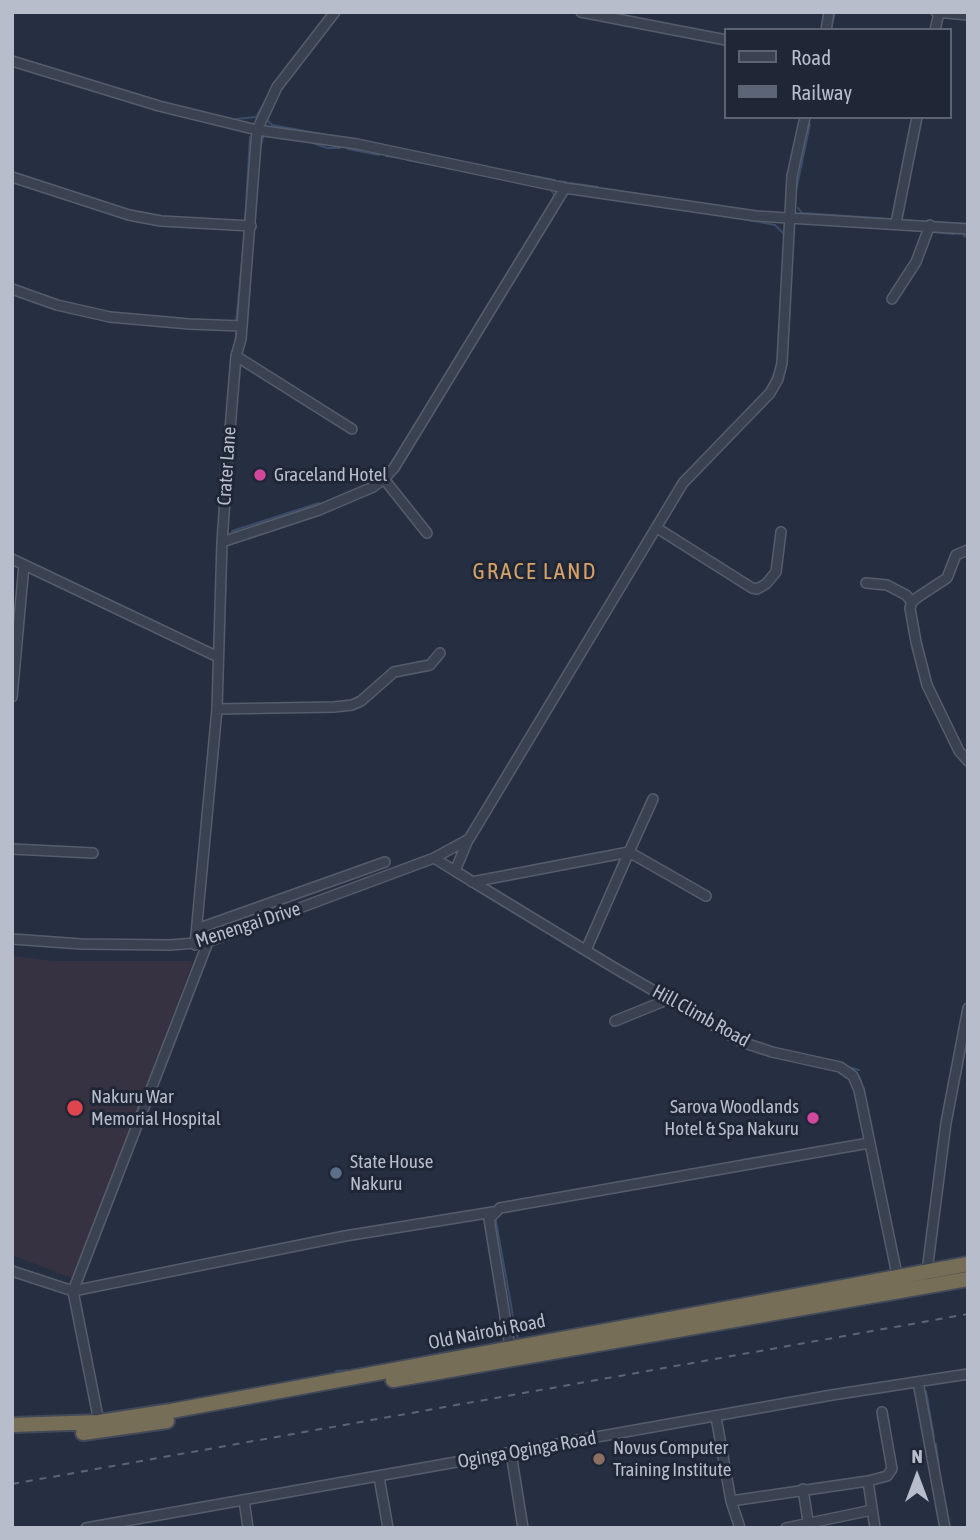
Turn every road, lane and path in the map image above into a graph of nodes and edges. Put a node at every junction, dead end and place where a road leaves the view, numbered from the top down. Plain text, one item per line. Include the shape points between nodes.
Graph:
1 (335, 12) edge
2 (581, 12) edge
3 (937, 13) edge
4 (968, 15) edge
5 (724, 40) edge
6 (12, 61) edge
7 (805, 119) edge
8 (917, 119) edge
9 (257, 130) junction
10 (12, 177) edge
11 (565, 188) junction
12 (790, 219) junction
13 (896, 223) junction
14 (930, 225) junction
15 (251, 226) junction
16 (968, 229) edge
17 (12, 289) edge
18 (892, 299) dead end
19 (242, 326) junction
20 (236, 356) junction
21 (352, 429) dead end
22 (384, 479) junction
23 (657, 528) junction
24 (781, 531) dead end
25 (428, 533) dead end
26 (222, 542) junction
27 (968, 550) edge
28 (12, 559) edge
29 (24, 565) junction
30 (866, 583) dead end
31 (912, 602) junction
32 (440, 653) dead end
33 (218, 657) junction
34 (12, 698) edge
35 (217, 709) junction
36 (968, 761) edge
37 (653, 799) dead end
38 (469, 839) junction
39 (12, 849) edge
40 (629, 852) junction
41 (93, 853) dead end
42 (434, 858) junction
43 (385, 862) dead end
44 (454, 870) junction
45 (472, 882) junction
46 (706, 897) dead end
47 (197, 929) junction
48 (12, 939) edge
49 (208, 942) junction
50 (195, 944) junction
51 (586, 950) junction
52 (669, 999) junction
53 (968, 1008) edge
54 (615, 1021) dead end
55 (869, 1143) junction
56 (493, 1212) junction
57 (968, 1264) edge
58 (12, 1271) edge
59 (926, 1271) junction
60 (897, 1275) junction
61 (968, 1279) edge
62 (73, 1291) junction
63 (510, 1347) junction
64 (968, 1374) edge
65 (918, 1382) junction
66 (882, 1412) dead end
67 (716, 1417) junction
68 (99, 1422) junction
69 (12, 1425) edge
70 (12, 1434) edge
71 (510, 1453) junction
72 (379, 1477) junction
73 (868, 1481) junction
74 (803, 1489) junction
75 (243, 1500) junction
76 (731, 1501) junction
77 (873, 1510) junction
78 (809, 1526) edge
79 (86, 1528) edge
80 (248, 1528) edge
81 (388, 1528) edge
82 (523, 1528) edge
83 (740, 1528) edge
84 (786, 1528) edge
85 (875, 1528) edge
86 (945, 1528) edge

1 - 9 street, Crater Lane via 285,74
2 - 5 street
3 - 4 street
6 - 9 street
7 - 12 street via 792,176
8 - 13 street
9 - 11 street via 357,144
9 - 15 street, Crater Lane
10 - 15 street via 129,215
11 - 12 street
11 - 22 street
12 - 13 street
12 - 23 street via 778,379 770,393 683,483
13 - 14 street
14 - 16 street
14 - 18 street via 916,262
15 - 19 street, Crater Lane
17 - 19 street via 110,317
19 - 20 street, Crater Lane
20 - 21 street
20 - 26 street, Crater Lane
22 - 25 street
22 - 26 street via 318,510
23 - 24 street via 757,589 776,572
23 - 38 street
26 - 33 street, Crater Lane
27 - 31 street via 956,555 947,578
28 - 29 street
29 - 33 street
29 - 34 street
30 - 31 street via 887,585
31 - 36 street via 927,685
32 - 35 street via 430,665 394,672 352,705
33 - 35 street, Crater Lane
35 - 47 street, Crater Lane
37 - 40 street
38 - 42 street, Menengai Drive
38 - 44 street
39 - 41 street
40 - 45 street
40 - 46 street
40 - 51 street
42 - 44 street, Hill Climb Road
42 - 49 street, Menengai Drive
43 - 47 street
44 - 45 street, Hill Climb Road
45 - 51 street, Hill Climb Road
47 - 50 street, Crater Lane
48 - 50 street, Menengai Drive
49 - 50 street, Menengai Drive
49 - 62 street
51 - 52 street, Hill Climb Road
52 - 54 street
52 - 55 street, Hill Climb Road via 745,1044 848,1071 857,1081
53 - 59 street via 946,1123
55 - 56 street
55 - 60 street, Hill Climb Road
56 - 62 street via 345,1236
56 - 63 street via 489,1219
57 - 59 highway, Old Nairobi Road
58 - 62 street
59 - 60 highway, Old Nairobi Road
60 - 63 highway, Old Nairobi Road
61 - 70 highway, Old Nairobi Road via 137,1426
62 - 68 street
63 - 68 highway, Old Nairobi Road
64 - 65 street, Oginga Oginga Road
65 - 67 street, Oginga Oginga Road
65 - 86 street
66 - 73 street via 892,1469 887,1476
67 - 71 street, Oginga Oginga Road
67 - 76 street
68 - 69 highway, Old Nairobi Road
71 - 72 street, Oginga Oginga Road
71 - 82 street
72 - 75 street, Oginga Oginga Road
72 - 81 street
73 - 74 street
73 - 77 street
74 - 76 street
74 - 78 street
75 - 79 street, Oginga Oginga Road
75 - 80 street
76 - 83 street
77 - 78 street
77 - 85 street
78 - 84 street

